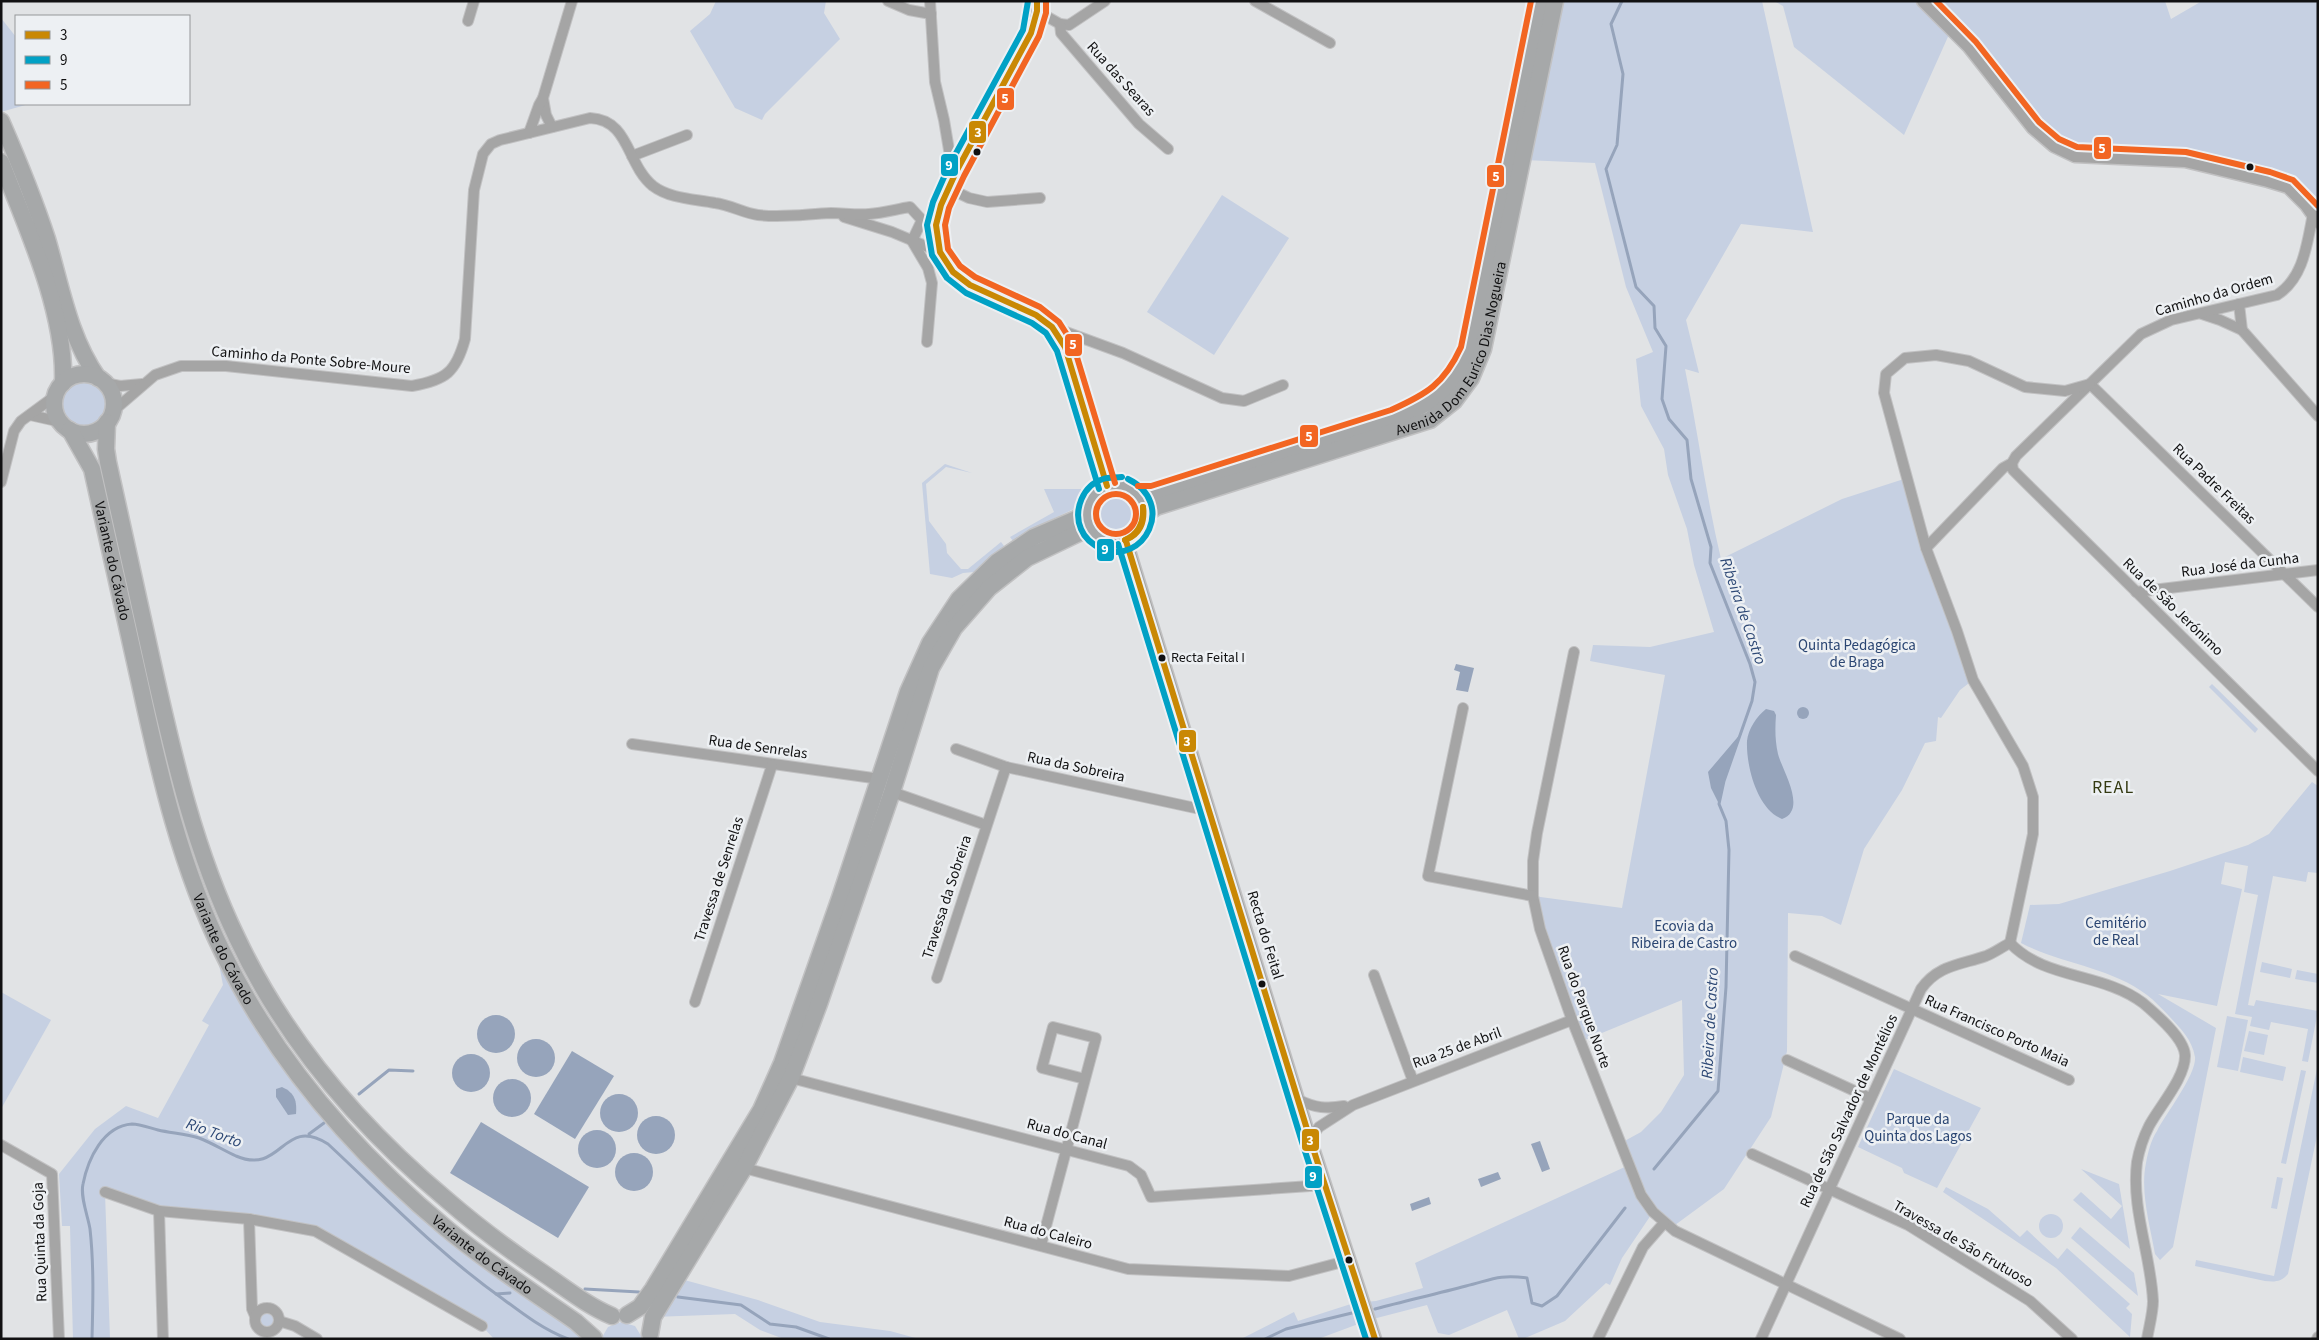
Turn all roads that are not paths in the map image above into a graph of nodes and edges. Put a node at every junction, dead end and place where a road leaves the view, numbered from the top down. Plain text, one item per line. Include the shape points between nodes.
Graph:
1 (474, 1) edge
2 (572, 1) edge
3 (888, 1) edge
4 (930, 1) edge
5 (1104, 1) edge
6 (1255, 1) edge
7 (1540, 1) edge
8 (1555, 1) edge
9 (1923, 1) edge
10 (1037, 6) edge
11 (931, 14) junction
12 (468, 21) dead end
13 (1060, 24) junction
14 (1330, 43) dead end
15 (543, 98) junction
16 (1, 122) edge
17 (552, 126) junction
18 (529, 134) junction
19 (687, 135) dead end
20 (1168, 149) dead end
21 (632, 156) junction
22 (1, 162) edge
23 (956, 172) junction
24 (948, 188) junction
25 (1040, 198) dead end
26 (831, 213) junction
27 (2315, 218) edge
28 (912, 241) junction
29 (940, 252) junction
30 (2240, 304) junction
31 (2201, 314) junction
32 (1052, 327) junction
33 (2242, 330) junction
34 (927, 342) dead end
35 (102, 380) junction
36 (142, 384) junction
37 (2090, 384) junction
38 (1283, 385) dead end
39 (59, 390) junction
40 (30, 416) junction
41 (2318, 416) edge
42 (110, 417) junction
43 (65, 426) junction
44 (2012, 463) junction
45 (1, 482) edge
46 (1107, 486) junction
47 (1138, 495) junction
48 (1087, 512) junction
49 (1144, 515) junction
50 (1093, 532) junction
51 (1126, 541) junction
52 (1926, 548) junction
53 (2318, 570) edge
54 (2285, 574) junction
55 (2136, 592) junction
56 (2318, 606) edge
57 (1574, 652) dead end
58 (1463, 708) dead end
59 (632, 744) dead end
60 (956, 749) dead end
61 (772, 765) junction
62 (1006, 767) junction
63 (2318, 771) edge
64 (880, 779) junction
65 (892, 792) junction
66 (1209, 811) junction
67 (986, 825) junction
68 (1533, 896) junction
69 (2010, 943) junction
70 (1795, 956) dead end
71 (1374, 975) dead end
72 (937, 978) dead end
73 (695, 1002) dead end
74 (1912, 1010) junction
75 (1572, 1020) junction
76 (1787, 1060) dead end
77 (791, 1078) junction
78 (1085, 1078) junction
79 (2070, 1080) dead end
80 (1413, 1081) junction
81 (1870, 1098) junction
82 (1299, 1100) junction
83 (1353, 1105) junction
84 (1310, 1139) junction
85 (1, 1145) edge
86 (1068, 1150) junction
87 (1752, 1154) dead end
88 (744, 1168) junction
89 (1325, 1185) junction
90 (1829, 1189) junction
91 (105, 1192) dead end
92 (159, 1211) junction
93 (249, 1219) junction
94 (1664, 1223) junction
95 (1041, 1245) junction
96 (1350, 1260) junction
97 (1786, 1285) junction
98 (620, 1315) junction
99 (255, 1316) junction
100 (279, 1321) junction
101 (482, 1326) dead end
102 (258, 1334) edge
103 (651, 1336) edge
104 (594, 1338) edge
105 (59, 1339) edge
106 (163, 1339) edge
107 (317, 1339) edge
108 (1375, 1339) edge
109 (1598, 1339) edge
110 (1761, 1339) edge
111 (1900, 1339) edge
112 (2072, 1339) edge
113 (2147, 1339) edge

1 - 12 street
2 - 15 street
3 - 11 street via 909,10
4 - 11 street
5 - 13 street via 1069,25
6 - 14 street
7 - 47 main road, Avenida Dom Eurico Dias Nogueira via 1469,350 1459,372 1444,392 1426,405 1394,418 1152,495
8 - 49 main road, Avenida Dom Eurico Dias Nogueira via 1483,349 1471,378 1460,394 1430,420 1156,508
9 - 27 street via 1968,47 2033,128 2054,146 2075,156 2185,161 2239,172 2288,187
10 - 13 street
10 - 23 street via 1031,32
11 - 23 street via 935,82
13 - 20 street, Rua das Searas via 1061,34 1139,124
15 - 17 street
15 - 18 street
16 - 35 main road, Variante do Cávado via 46,236 75,338 85,360
17 - 18 street, Caminho da Ponte Sobre-Moure
17 - 21 street, Caminho da Ponte Sobre-Moure via 601,118 616,127
18 - 36 street, Caminho da Ponte Sobre-Moure via 491,144 483,154 474,190 465,339 460,356 447,375 412,386 203,365 167,370
19 - 21 street
21 - 26 street, Caminho da Ponte Sobre-Moure via 643,176 654,187 672,196 732,206 742,212 759,215 795,217
22 - 39 main road, Variante do Cávado via 32,241 51,302 63,352
23 - 24 street
24 - 25 street via 986,202
24 - 29 street via 936,225
26 - 28 street
26 - 28 street, Caminho da Ponte Sobre-Moure via 869,214 910,207 922,220
27 - 30 street, Caminho da Ordem via 2299,270 2288,288 2277,295
28 - 29 street
28 - 34 street via 928,268 932,283
29 - 32 street via 953,272 970,285 1036,315
30 - 31 street, Caminho da Ordem
30 - 33 street
31 - 33 street
31 - 37 street, Caminho da Ordem via 2171,320 2141,334
32 - 38 street via 1123,353 1222,398 1244,401
32 - 46 street via 1065,346
33 - 41 street
35 - 36 street, Caminho da Ponte Sobre-Moure via 120,386
35 - 39 main road via 91,375 76,375
35 - 42 main road, Variante do Cávado via 113,397
36 - 42 street, Caminho da Ponte Sobre-Moure
37 - 44 street, Caminho da Ordem
37 - 52 street, Caminho da Ordem via 2065,391 2025,387 1969,361 1936,355 1905,358 1886,374 1884,393
37 - 54 street, Rua Padre Freitas
39 - 40 street
39 - 43 main road, Variante do Cávado via 56,414
40 - 43 street
40 - 45 street via 21,421 14,431
42 - 43 main road via 101,428 86,434
42 - 98 main road, Variante do Cávado via 106,449 108,462 180,782 210,877 256,974 335,1090 396,1154 499,1242 588,1304
43 - 104 main road, Variante do Cávado via 92,469 167,804 208,918 240,985 319,1102 380,1167 448,1230
44 - 52 street, Caminho da Ordem via 2003,468
44 - 55 street, Rua de São Jerónimo via 2019,476
46 - 47 main road via 1124,486
46 - 48 main road via 1093,496
47 - 49 main road
48 - 50 main road
48 - 64 main road via 1014,550 959,599 930,643 908,692
49 - 51 main road via 1139,531
50 - 51 main road via 1108,542
50 - 65 main road via 1081,532 1027,558 989,588 954,628 931,668
51 - 66 street, Recta do Feital
52 - 69 street via 1973,680 2022,766 2033,797 2033,834
53 - 54 street, Rua José da Cunha
54 - 55 street, Rua José da Cunha
54 - 56 street, Rua Padre Freitas
55 - 63 street, Rua de São Jerónimo
57 - 68 street, Rua do Parque Norte via 1537,833
58 - 68 street via 1428,876
59 - 61 street, Rua de Senrelas
60 - 62 street
61 - 64 street, Rua de Senrelas
61 - 73 street, Travessa de Senrelas
62 - 66 street, Rua da Sobreira
62 - 67 street, Rua da Sobreira
64 - 98 main road via 806,999 761,1110 654,1289 640,1307
65 - 67 street
65 - 77 main road
66 - 82 street, Recta do Feital
67 - 72 street, Travessa da Sobreira
68 - 75 street, Rua do Parque Norte via 1540,929
69 - 74 street, Rua de São Salvador de Montélios via 1987,956 1938,971 1928,979
69 - 113 street via 2022,956 2125,992 2142,1003 2179,1038 2185,1054 2174,1086 2148,1128 2138,1160 2135,1185 2153,1299
70 - 74 street, Rua Francisco Porto Maia
71 - 80 street
74 - 79 street, Rua Francisco Porto Maia
74 - 81 street, Rua de São Salvador de Montélios
75 - 80 street, Rua 25 de Abril
75 - 94 street, Rua do Parque Norte via 1631,1173 1641,1195
76 - 81 street
77 - 86 street, Rua do Canal
77 - 88 main road
78 - 78 street via 1096,1038 1053,1027 1042,1068
78 - 86 street
80 - 83 street, Rua 25 de Abril
81 - 90 street, Rua de São Salvador de Montélios
82 - 83 street, Rua 25 de Abril via 1328,1109
82 - 84 street, Recta do Feital
83 - 84 street, Rua 25 de Abril via 1319,1127
84 - 89 street, Recta do Feital
85 - 105 street, Rua Quinta da Goja via 52,1174
86 - 89 street, Rua do Canal via 1129,1166 1141,1175 1151,1197
86 - 95 street
87 - 90 street, Travessa de São Frutuoso
88 - 95 street, Rua do Caleiro
88 - 103 main road via 653,1317
89 - 96 street, Recta do Feital
90 - 97 street, Rua de São Salvador de Montélios
90 - 112 street, Travessa de São Frutuoso via 1908,1225 2030,1301
91 - 92 street
92 - 93 street
92 - 106 street
93 - 99 street via 252,1308
93 - 101 street via 315,1231
94 - 97 street, Rua do Parque Norte
94 - 109 street via 1642,1247
95 - 96 street, Rua do Caleiro via 1128,1269 1159,1271 1289,1276
96 - 108 street, Recta do Feital
97 - 110 street, Rua de São Salvador de Montélios
97 - 111 street, Rua do Parque Norte
98 - 103 main road, Variante do Cávado via 641,1321
98 - 104 main road via 601,1325
99 - 100 street via 267,1308 274,1310
99 - 102 street
100 - 102 street via 274,1330
100 - 107 street

